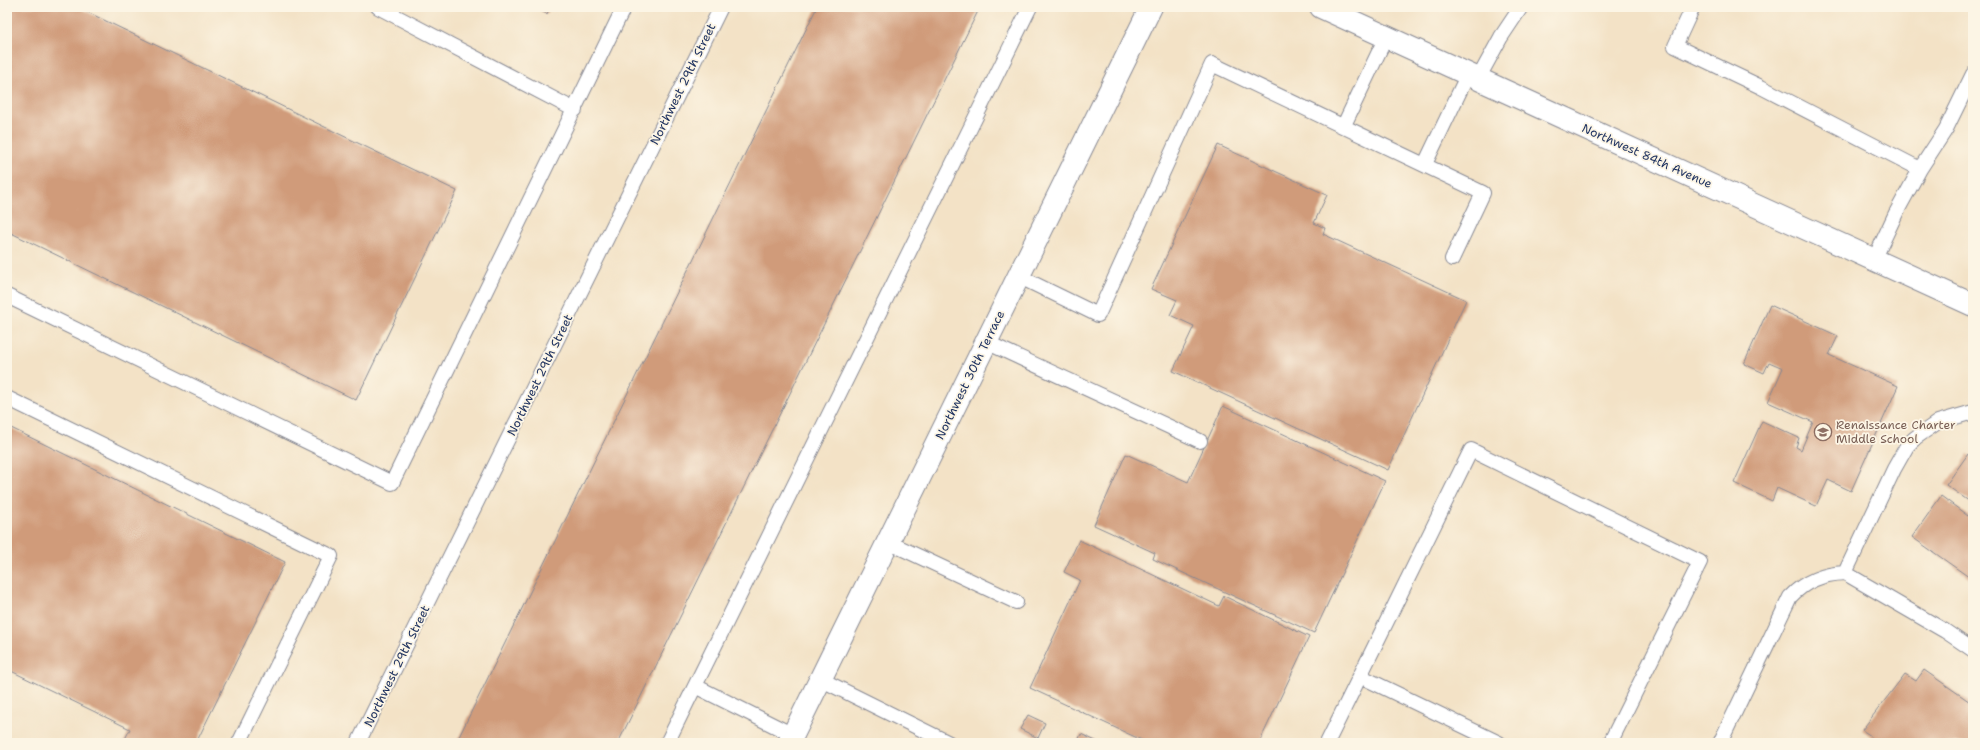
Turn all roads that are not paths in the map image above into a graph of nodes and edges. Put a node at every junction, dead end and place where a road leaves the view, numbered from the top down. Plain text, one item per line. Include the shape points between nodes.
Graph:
1 (378, 7) edge
2 (624, 7) edge
3 (721, 7) edge
4 (1030, 7) edge
5 (1151, 7) edge
6 (1321, 7) edge
7 (1521, 7) edge
8 (1694, 7) edge
9 (1386, 37) junction
10 (1973, 74) edge
11 (1473, 77) junction
12 (575, 110) junction
13 (1344, 125) junction
14 (1425, 164) junction
15 (1920, 169) junction
16 (1452, 259) dead end
17 (1874, 260) junction
18 (1018, 276) junction
19 (7, 296) edge
20 (1973, 305) edge
21 (986, 342) junction
22 (7, 398) edge
23 (1973, 412) edge
24 (1200, 441) dead end
25 (888, 542) junction
26 (1845, 574) junction
27 (1016, 602) dead end
28 (1973, 650) edge
29 (1360, 676) junction
30 (820, 679) junction
31 (695, 686) junction
32 (791, 739) edge
33 (239, 743) edge
34 (358, 743) edge
35 (667, 743) edge
36 (949, 743) edge
37 (1327, 743) edge
38 (1499, 743) edge
39 (1610, 743) edge
40 (1720, 743) edge

1 - 12 lane
2 - 12 lane
3 - 34 lane, Northwest 29th Street
4 - 31 lane
5 - 18 street, Northwest 30th Terrace
6 - 9 street, Northwest 84th Avenue
7 - 11 lane
8 - 15 lane via 1675,46
9 - 11 street, Northwest 84th Avenue
9 - 13 lane
10 - 15 lane via 1946,129
11 - 14 lane
11 - 17 street, Northwest 84th Avenue
12 - 19 lane via 392,482
13 - 14 lane
13 - 18 lane via 1212,64 1098,315
14 - 16 lane via 1483,193
15 - 17 lane
17 - 20 street, Northwest 84th Avenue
18 - 21 street, Northwest 30th Terrace
21 - 24 lane
21 - 25 street, Northwest 30th Terrace
22 - 33 lane via 332,556
23 - 26 lane via 1938,422 1907,446
25 - 27 lane
25 - 30 street, Northwest 30th Terrace
26 - 28 lane via 1945,631
26 - 40 lane via 1831,574 1809,581 1790,597
29 - 37 lane
29 - 38 lane
29 - 39 lane via 1471,450 1700,562
30 - 32 street, Northwest 30th Terrace
30 - 36 lane
31 - 32 lane
31 - 35 lane

